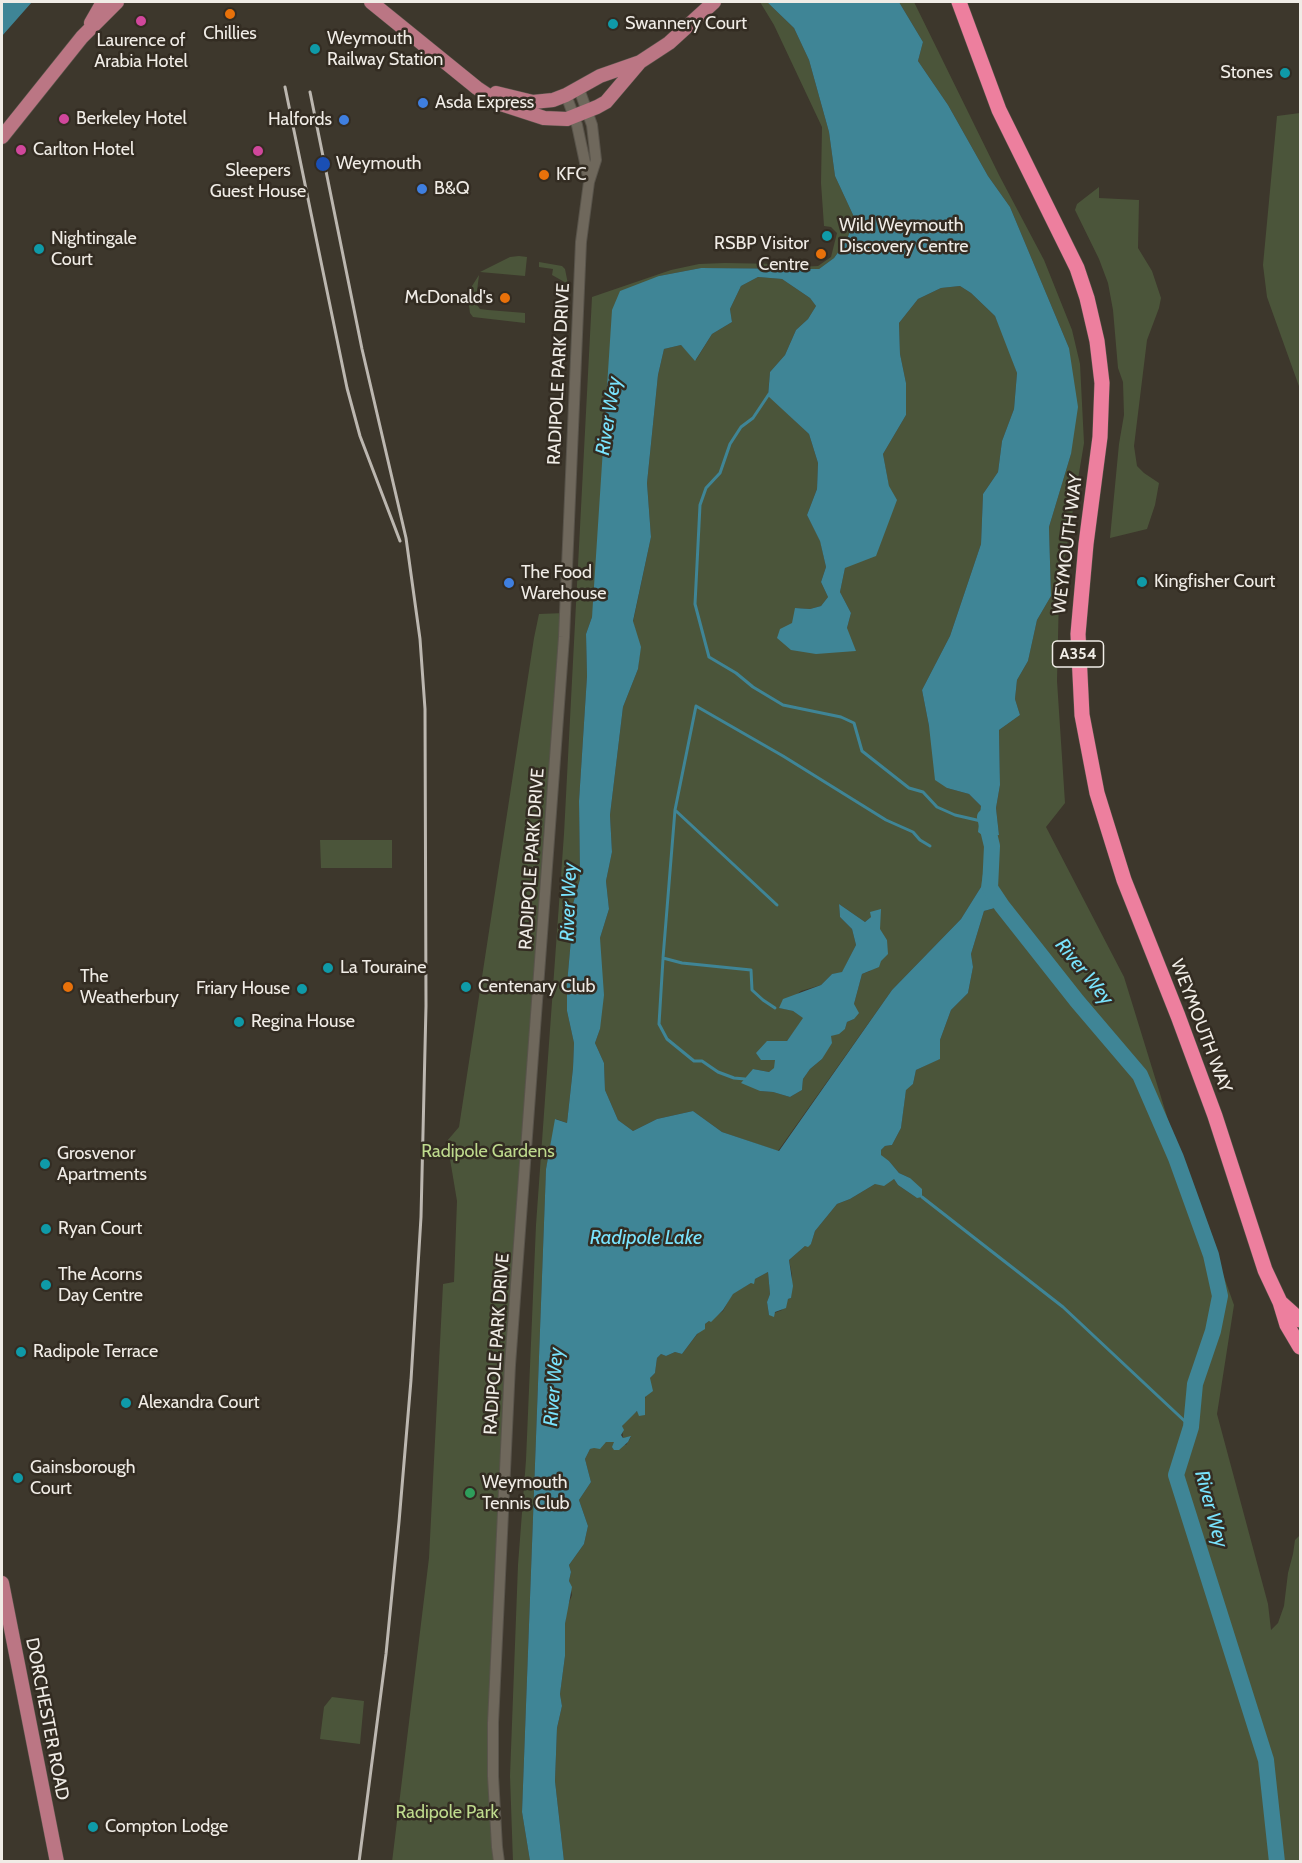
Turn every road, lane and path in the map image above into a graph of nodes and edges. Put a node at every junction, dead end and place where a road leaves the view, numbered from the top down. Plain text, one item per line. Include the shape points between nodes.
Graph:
1 (103, 2) edge
2 (117, 2) edge
3 (371, 2) edge
4 (714, 2) edge
5 (959, 2) edge
6 (82, 38) junction
7 (640, 62) junction
8 (477, 88) junction
9 (579, 89) junction
10 (575, 108) junction
11 (6, 132) edge
12 (1280, 1302) junction
13 (1300, 1320) edge
14 (1300, 1347) edge
15 (2, 1583) edge
16 (57, 1862) edge
17 (500, 1862) edge

1 - 6 main road
2 - 6 main road
3 - 8 main road
4 - 7 main road via 669,43
5 - 12 highway, WEYMOUTH WAY / A354 via 999,110 1077,268 1097,341 1102,383 1100,437 1078,634 1082,716 1097,793 1127,889 1178,1016 1262,1261
6 - 11 main road
7 - 9 main road via 600,75
7 - 10 main road via 606,102
8 - 10 main road via 533,102 553,100
8 - 10 main road via 501,104 558,120
9 - 10 main road
9 - 10 street, RADIPOLE PARK DRIVE
10 - 17 street, RADIPOLE PARK DRIVE via 589,182 581,242 564,637 510,1365 495,1652 493,1776
12 - 13 highway, WEYMOUTH WAY / A354
12 - 14 highway, WEYMOUTH WAY / A354
15 - 16 main road, DORCHESTER ROAD

